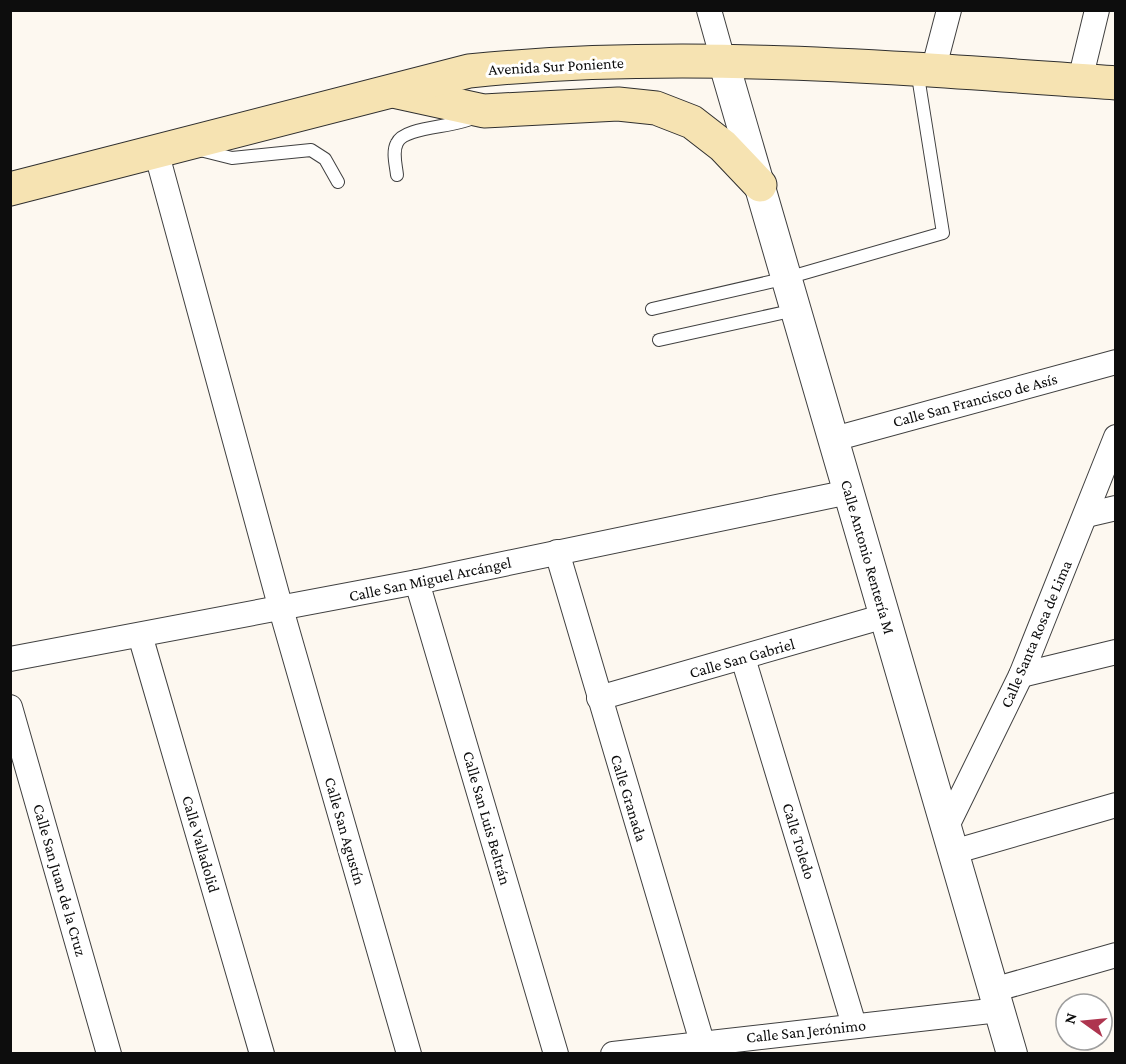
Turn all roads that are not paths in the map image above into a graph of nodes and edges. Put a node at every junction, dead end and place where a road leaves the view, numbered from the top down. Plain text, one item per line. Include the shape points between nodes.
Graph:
1 (709, 10) edge
2 (949, 10) edge
3 (1097, 10) edge
4 (723, 60) junction
5 (925, 70) junction
6 (1080, 80) junction
7 (1116, 83) edge
8 (393, 91) junction
9 (484, 111) junction
10 (167, 149) junction
11 (397, 176) dead end
12 (338, 182) dead end
13 (760, 184) junction
14 (10, 189) edge
15 (787, 278) junction
16 (652, 309) dead end
17 (796, 310) junction
18 (659, 340) dead end
19 (1116, 362) edge
20 (1116, 437) edge
21 (834, 439) junction
22 (849, 492) junction
23 (1116, 508) edge
24 (1086, 515) junction
25 (557, 552) junction
26 (417, 582) junction
27 (281, 609) junction
28 (885, 616) junction
29 (140, 635) junction
30 (1116, 652) edge
31 (743, 658) junction
32 (10, 659) edge
33 (1021, 675) junction
34 (599, 698) junction
35 (10, 707) edge
36 (1116, 805) edge
37 (950, 840) junction
38 (1116, 955) edge
39 (996, 1000) junction
40 (854, 1025) junction
41 (702, 1042) junction
42 (109, 1053) edge
43 (262, 1053) edge
44 (409, 1053) edge
45 (556, 1053) edge
46 (613, 1053) edge
47 (1012, 1053) edge

1 - 4 street
2 - 5 street
3 - 6 street
4 - 5 main road, Avenida Sur Poniente
4 - 8 main road, Avenida Sur Poniente via 527,65 469,71
4 - 13 street, Calle Antonio Rentería M
5 - 6 main road, Avenida Sur Poniente
5 - 15 lane via 943,233
6 - 7 main road, Avenida Sur Poniente
8 - 9 main road
8 - 10 main road, Avenida Sur Poniente
9 - 11 lane via 465,123 407,132 397,140 394,151
9 - 13 main road via 618,104 656,108 692,122 723,146
10 - 12 lane via 232,158 311,150 325,159
10 - 14 main road, Avenida Sur Poniente
10 - 27 street, Calle San Agustín
13 - 15 street, Calle Antonio Rentería M
15 - 16 lane
15 - 17 street, Calle Antonio Rentería M
17 - 18 lane
17 - 21 street, Calle Antonio Rentería M
19 - 21 street, Calle San Francisco de Asís
20 - 24 street, Calle Santa Rosa de Lima
21 - 22 street, Calle Antonio Rentería M
22 - 25 street, Calle San Miguel Arcángel
22 - 28 street, Calle Antonio Rentería M
23 - 24 street
24 - 33 street, Calle Santa Rosa de Lima
25 - 26 street, Calle San Miguel Arcángel
25 - 34 street, Calle Granada
26 - 27 street, Calle San Miguel Arcángel
26 - 45 street, Calle San Luis Beltrán
27 - 29 street, Calle San Miguel Arcángel
27 - 44 street, Calle San Agustín
28 - 31 street, Calle San Gabriel
28 - 37 street, Calle Antonio Rentería M
29 - 32 street, Calle San Miguel Arcángel
29 - 43 street, Calle Valladolid
30 - 33 street
31 - 34 street, Calle San Gabriel
31 - 40 street, Calle Toledo
33 - 37 street, Calle Santa Rosa de Lima
34 - 41 street, Calle Granada
35 - 42 street, Calle San Juan de la Cruz
36 - 37 street
37 - 39 street, Calle Antonio Rentería M
38 - 39 street, Calle San Jerónimo
39 - 40 street, Calle San Jerónimo
39 - 47 street, Calle Antonio Rentería M
40 - 41 street, Calle San Jerónimo
41 - 46 street, Calle San Jerónimo

